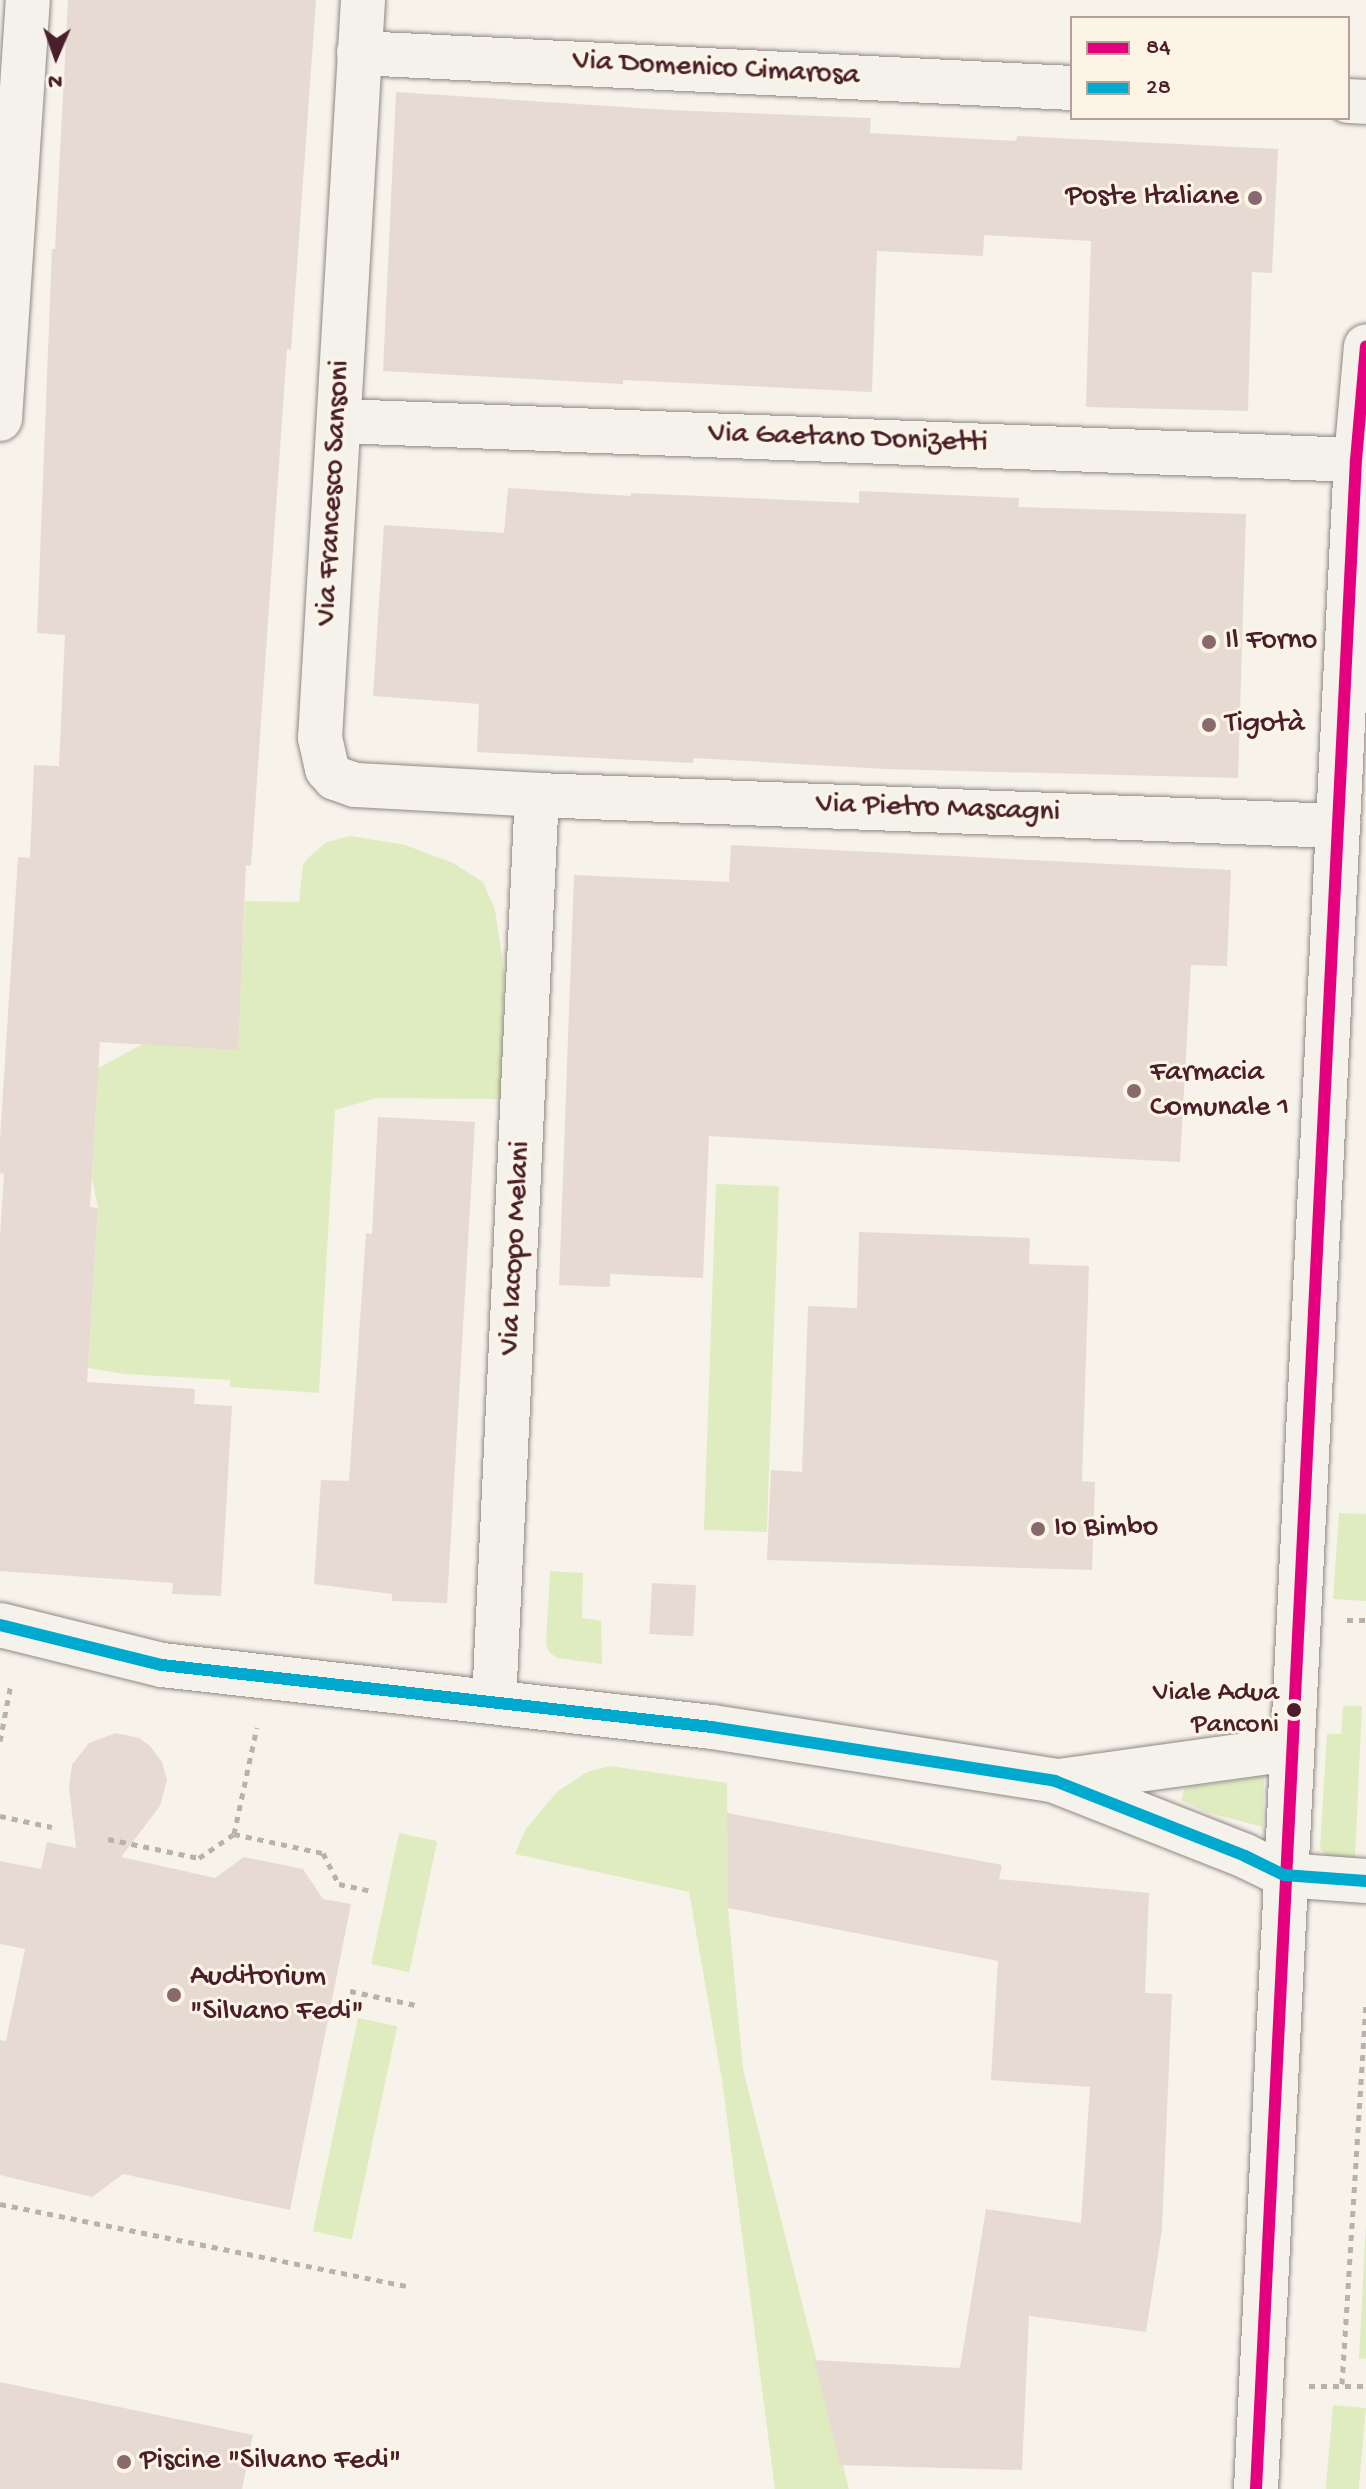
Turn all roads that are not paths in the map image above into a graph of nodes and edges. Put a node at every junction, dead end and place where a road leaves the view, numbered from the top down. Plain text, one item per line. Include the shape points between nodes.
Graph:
1 (28, 0) edge
2 (363, 0) edge
3 (359, 53) junction
4 (1070, 88) edge
5 (1366, 346) edge
6 (0, 419) edge
7 (340, 421) junction
8 (1356, 460) junction
9 (1357, 620) edge
10 (537, 795) junction
11 (1338, 826) junction
12 (0, 1625) edge
13 (494, 1702) junction
14 (1291, 1749) junction
15 (1055, 1781) junction
16 (1284, 1875) junction
17 (1366, 1881) edge
18 (1256, 2489) edge

1 - 6 street
2 - 3 street, Via Francesco Sansoni
3 - 4 street, Via Domenico Cimarosa
3 - 7 street, Via Francesco Sansoni
5 - 8 street
7 - 8 street, Via Gaetano Donizetti
7 - 10 street, Via Francesco Sansoni via 320,738 327,769 355,785
8 - 9 street
9 - 11 street
10 - 11 street, Via Pietro Mascagni
10 - 13 street, Via Iacopo Melani
11 - 14 street
12 - 13 street via 162,1665
13 - 15 street via 712,1727
14 - 15 street
14 - 16 street
15 - 16 street
16 - 17 street
16 - 18 street

